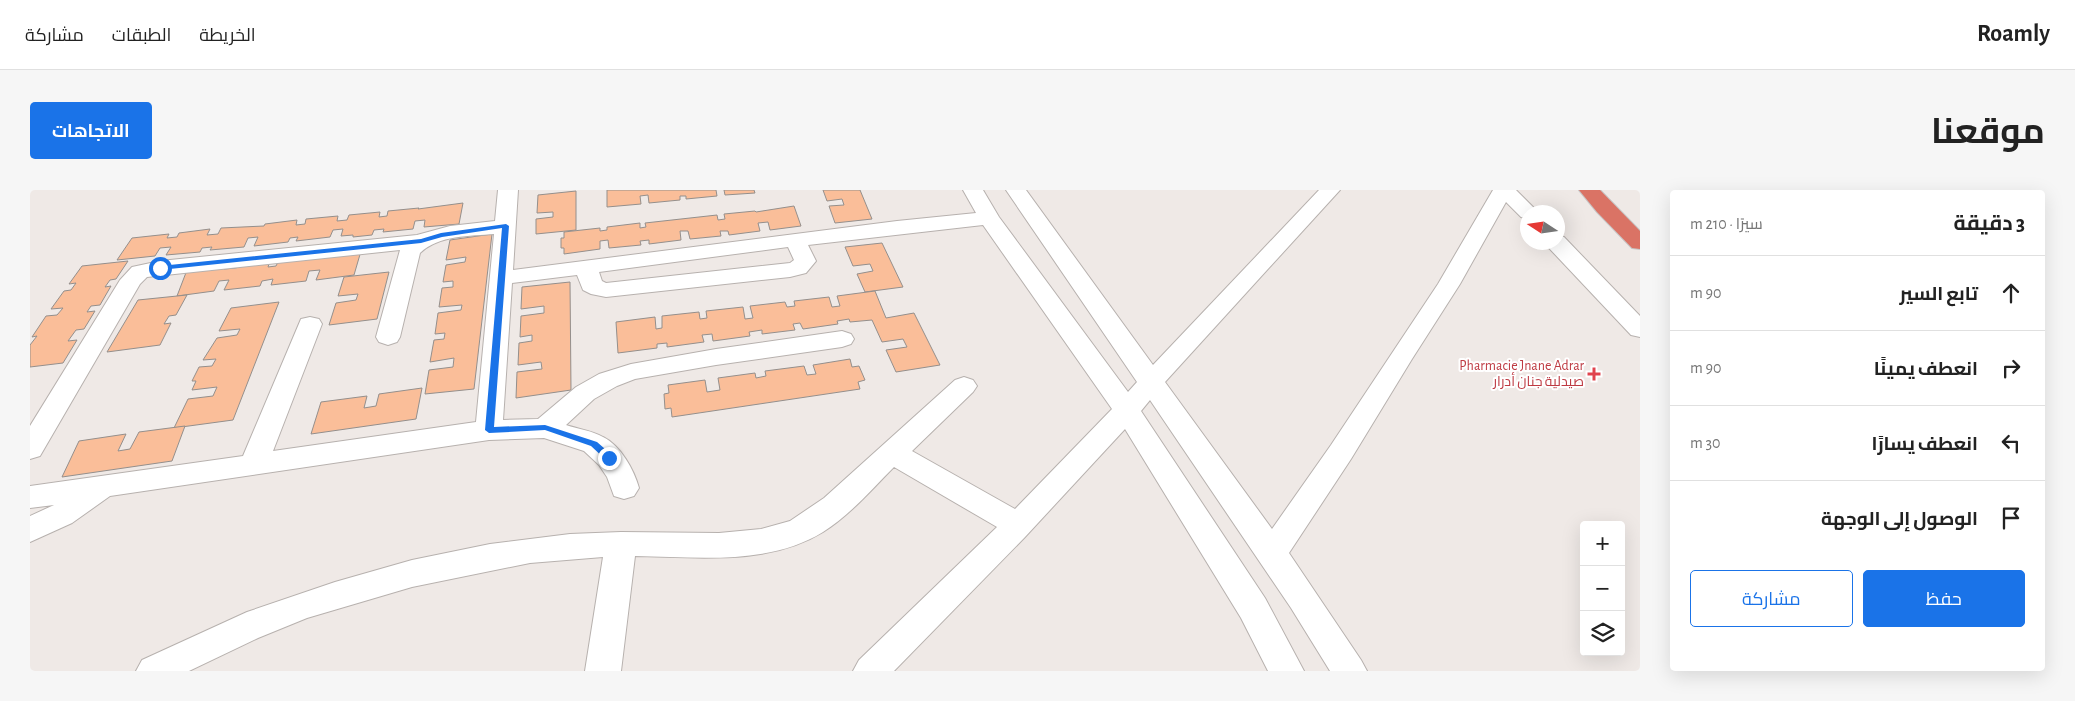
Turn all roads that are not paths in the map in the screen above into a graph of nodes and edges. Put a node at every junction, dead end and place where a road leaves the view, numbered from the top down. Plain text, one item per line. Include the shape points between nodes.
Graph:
1 (508, 190) edge
2 (973, 190) edge
3 (1016, 190) edge
4 (1330, 190) edge
5 (1504, 190) edge
6 (1588, 190) edge
7 (1520, 205) edge
8 (989, 218) junction
9 (506, 226) junction
10 (421, 241) junction
11 (1640, 243) edge
12 (1564, 250) edge
13 (501, 278) junction
14 (310, 324) dead end
15 (1640, 330) edge
16 (388, 337) dead end
17 (842, 339) dead end
18 (1152, 381) junction
19 (964, 386) dead end
20 (1127, 410) junction
21 (545, 428) junction
22 (489, 430) junction
23 (30, 449) edge
24 (892, 453) junction
25 (254, 464) junction
26 (108, 486) junction
27 (624, 488) dead end
28 (30, 497) edge
29 (1018, 524) junction
30 (30, 530) edge
31 (621, 544) junction
32 (1272, 553) junction
33 (154, 671) edge
34 (603, 671) edge
35 (871, 671) edge
36 (1286, 671) edge
37 (1350, 671) edge

1 - 9 street
2 - 8 street
3 - 18 street
4 - 18 street
5 - 7 street
5 - 32 street via 1449,284
6 - 11 highway
8 - 13 street via 796,241 804,261 798,268 790,270 606,290 591,285 587,268
8 - 20 street
9 - 10 street
9 - 13 street
10 - 16 street via 410,252
10 - 23 street via 140,272 131,280
12 - 15 street
13 - 22 street
14 - 25 street
17 - 21 street via 630,372 585,393
18 - 20 street
18 - 32 street
19 - 24 street
20 - 29 street
20 - 36 street via 1253,608
21 - 22 street
21 - 27 street via 594,444 609,458 621,476
22 - 25 street
24 - 29 street
24 - 31 street via 834,507 811,525 788,535 738,545
25 - 26 street
26 - 28 street
26 - 30 street
29 - 35 street
31 - 33 street via 519,552 400,576 258,623
31 - 34 street
32 - 37 street

